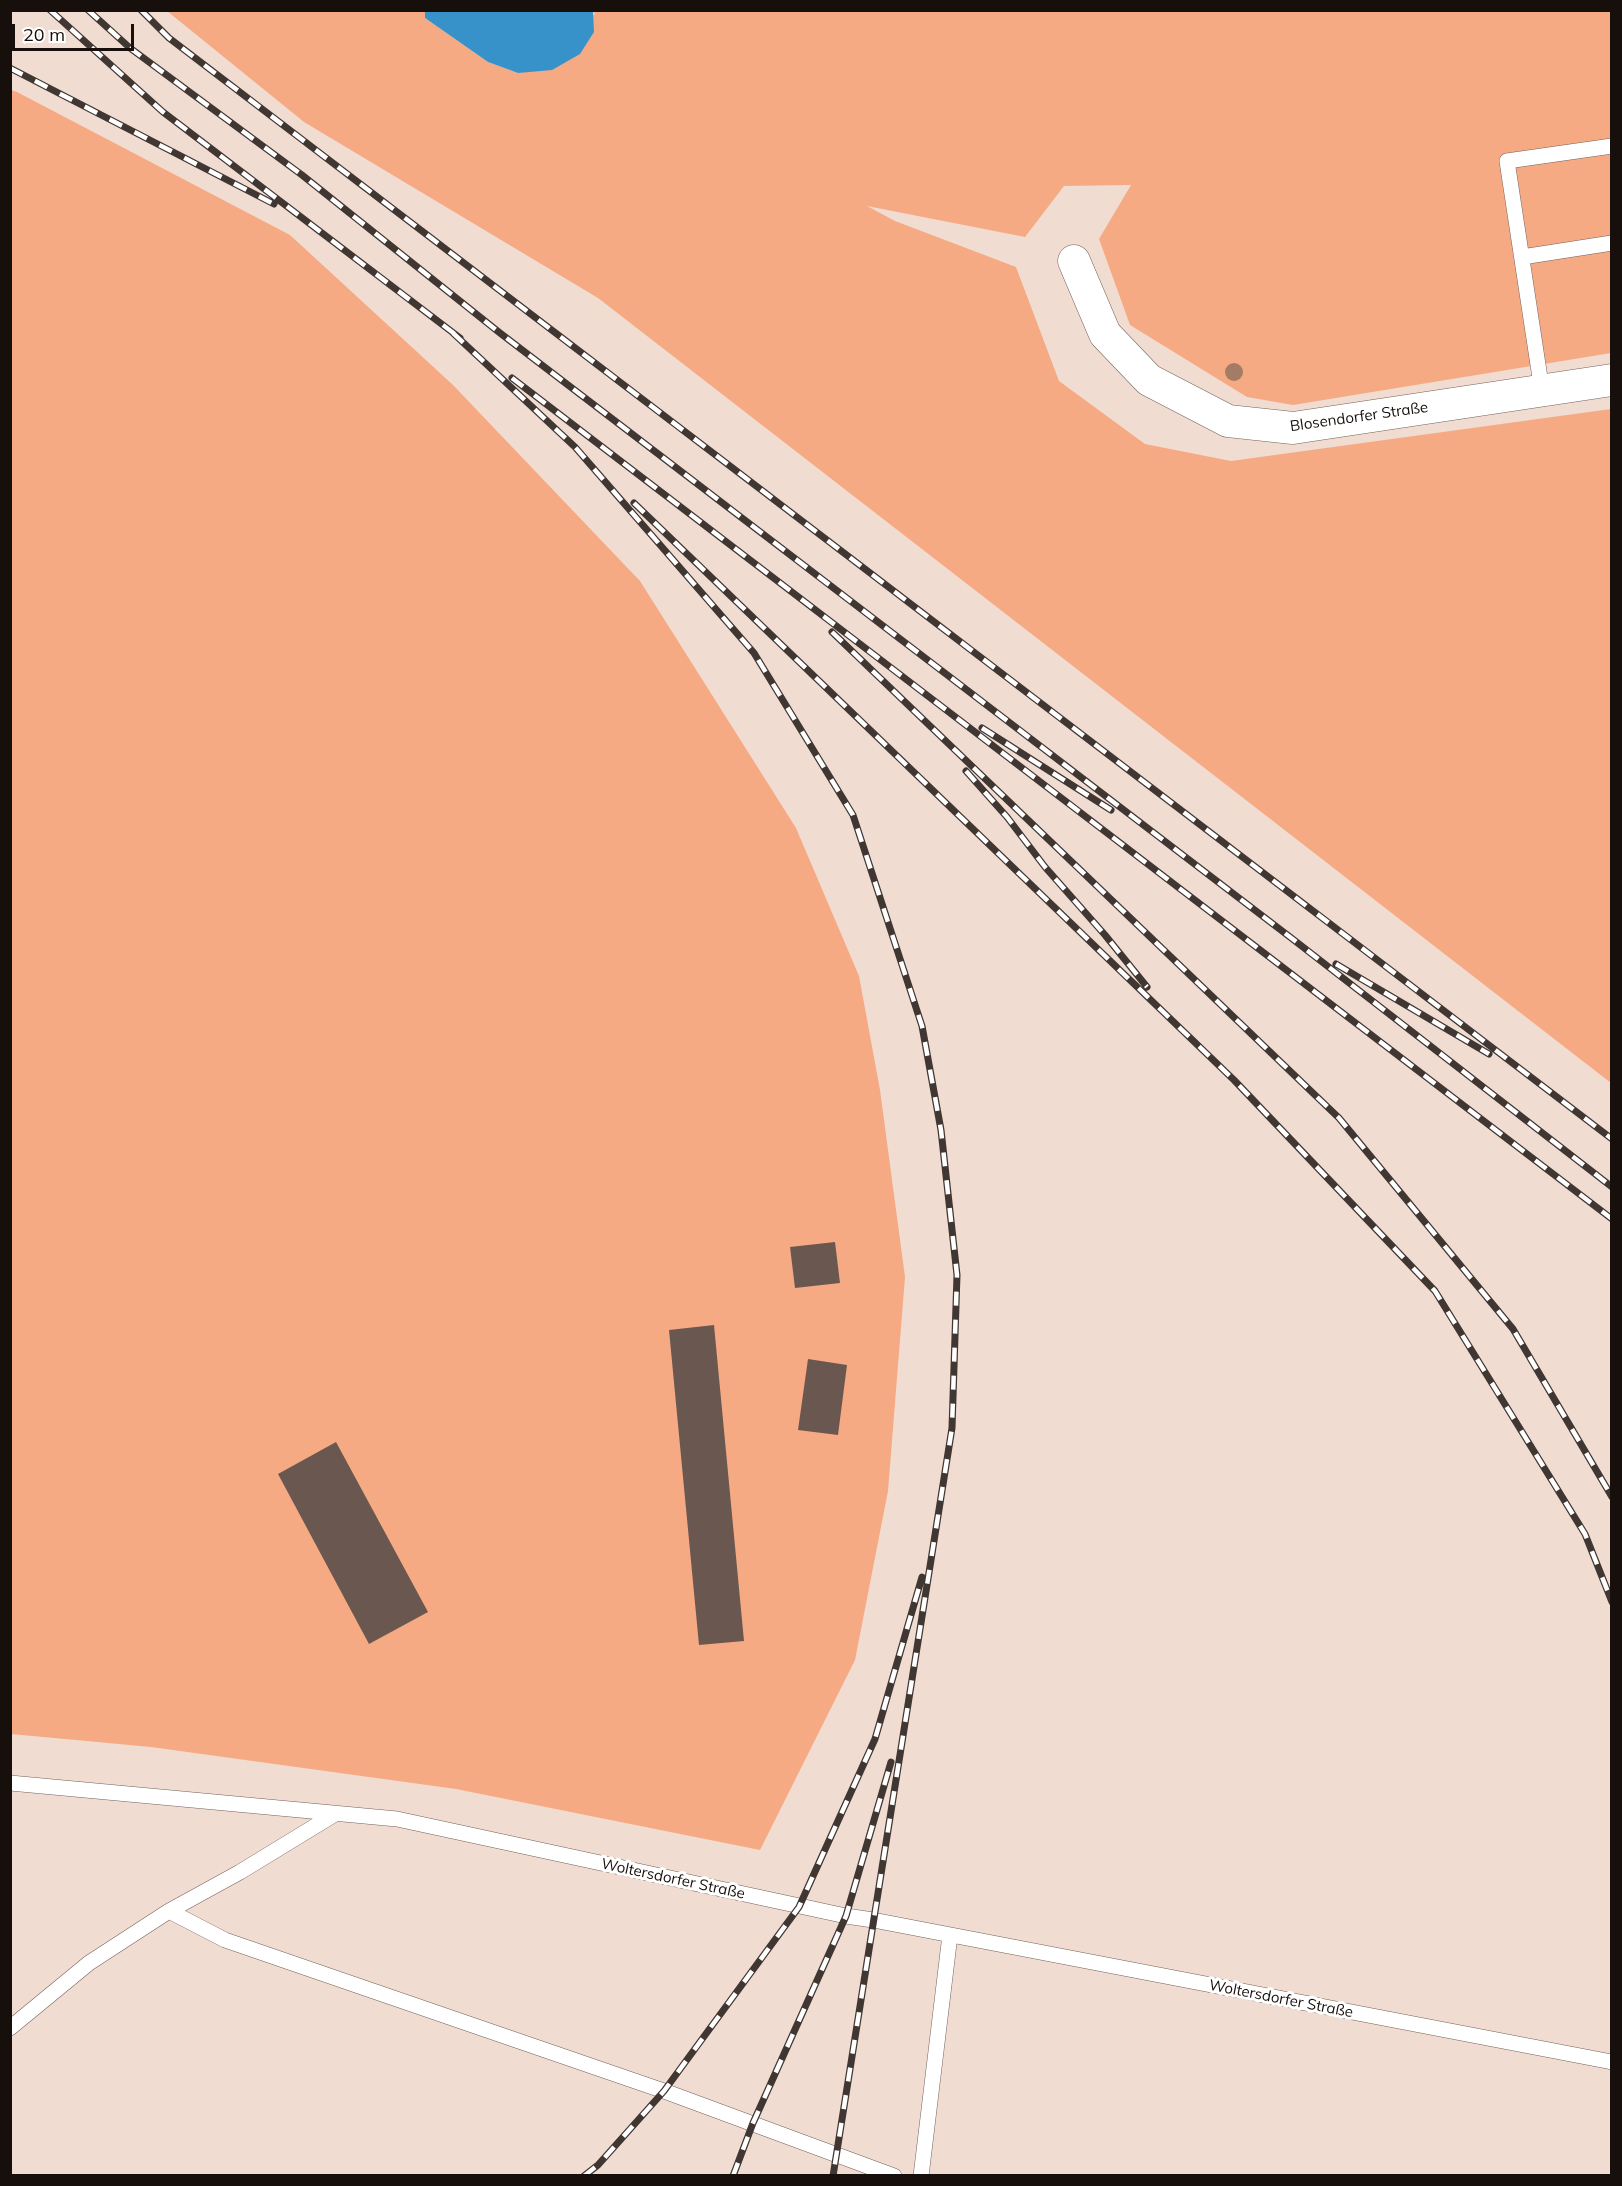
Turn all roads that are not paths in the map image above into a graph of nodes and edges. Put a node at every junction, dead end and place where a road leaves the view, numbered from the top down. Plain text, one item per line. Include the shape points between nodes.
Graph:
1 (1611, 146) edge
2 (1611, 243) edge
3 (1522, 257) junction
4 (1074, 261) dead end
5 (1611, 380) edge
6 (1542, 391) junction
7 (10, 1783) edge
8 (335, 1814) junction
9 (169, 1911) junction
10 (950, 1935) junction
11 (10, 2028) edge
12 (1611, 2062) edge
13 (894, 2175) edge
14 (921, 2175) edge

1 - 3 lane via 1508,161
2 - 3 lane
3 - 6 lane
4 - 6 street, Blosendorfer Straße via 1105,334 1149,380 1228,421 1293,428
5 - 6 street, Blosendorfer Straße
7 - 8 lane, Woltersdorfer Straße
8 - 9 lane
8 - 10 lane, Woltersdorfer Straße via 397,1819 799,1907
9 - 11 lane via 89,1963
9 - 13 lane via 225,1940 664,2091
10 - 12 lane, Woltersdorfer Straße
10 - 14 lane

